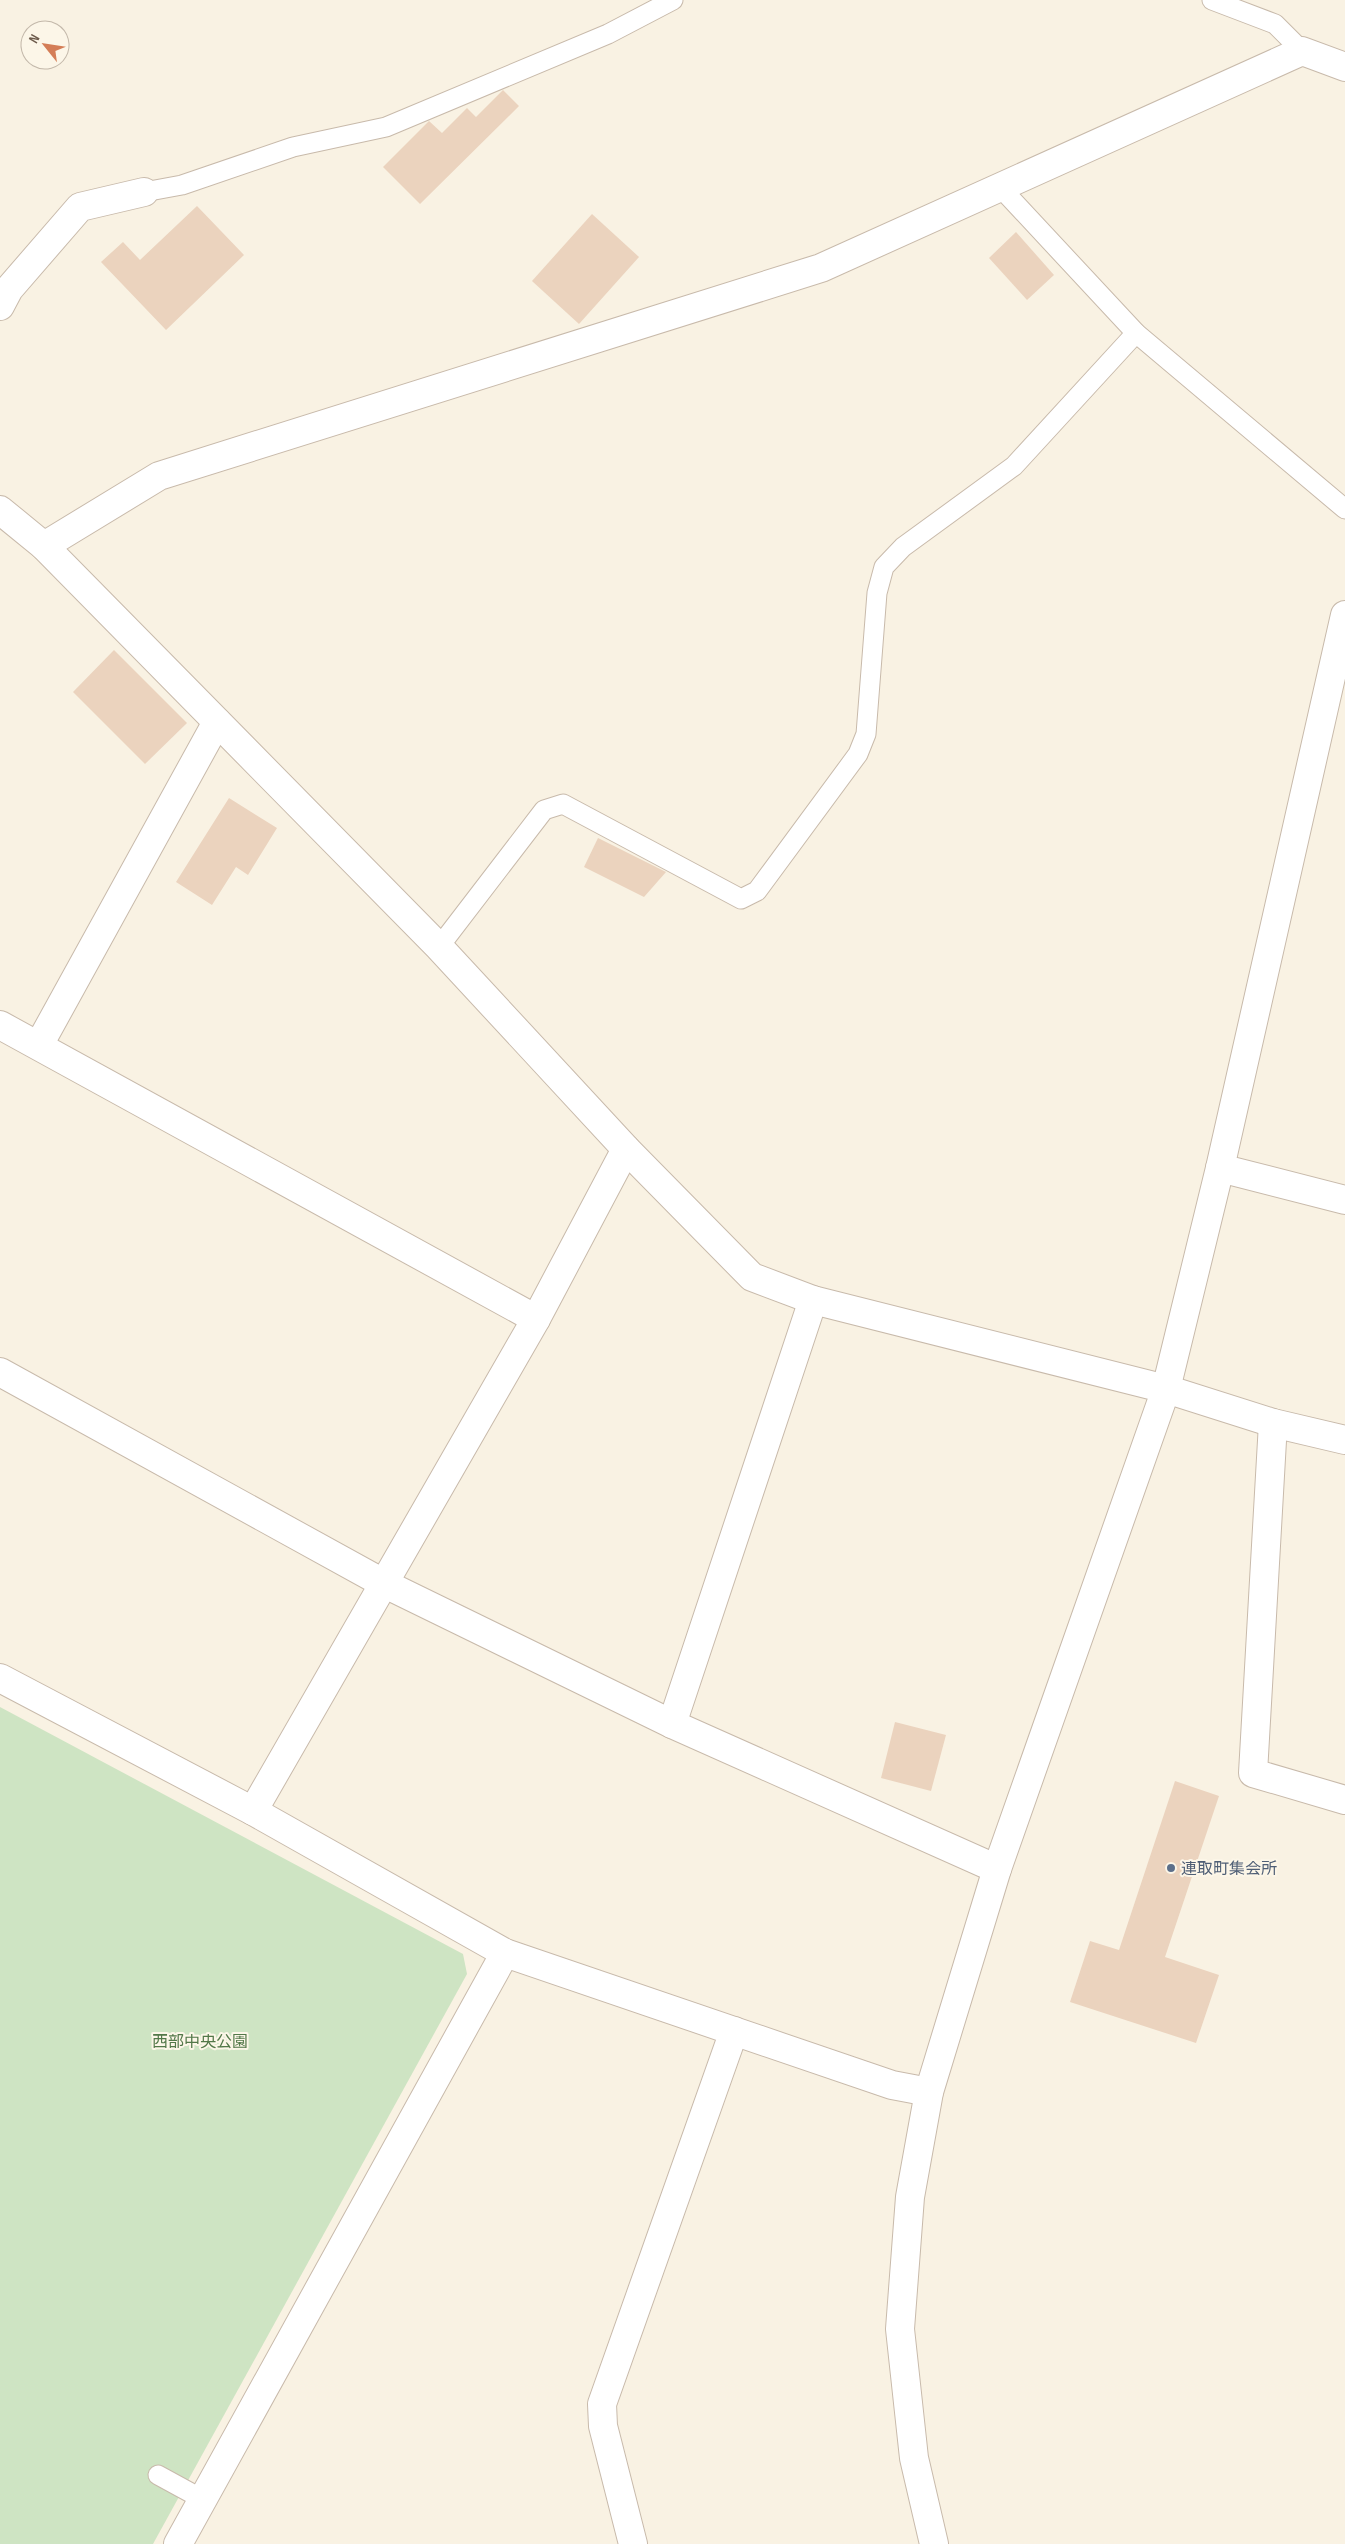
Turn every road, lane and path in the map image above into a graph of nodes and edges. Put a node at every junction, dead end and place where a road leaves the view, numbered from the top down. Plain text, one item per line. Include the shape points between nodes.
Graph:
1 (673, 0) edge
2 (1212, 0) edge
3 (1302, 51) junction
4 (1345, 67) edge
5 (1000, 187) junction
6 (144, 192) joint
7 (0, 306) edge
8 (1136, 333) junction
9 (1345, 509) edge
10 (0, 510) edge
11 (44, 546) junction
12 (1344, 623) edge
13 (217, 722) junction
14 (439, 947) junction
15 (0, 1024) edge
16 (39, 1045) junction
17 (626, 1149) junction
18 (1220, 1168) junction
19 (1345, 1200) edge
20 (812, 1300) junction
21 (536, 1319) junction
22 (0, 1372) edge
23 (1166, 1389) junction
24 (1273, 1423) junction
25 (1345, 1440) edge
26 (383, 1583) junction
27 (0, 1678) edge
28 (672, 1724) junction
29 (1345, 1800) edge
30 (253, 1811) junction
31 (998, 1869) junction
32 (505, 1953) junction
33 (734, 2032) junction
34 (929, 2092) junction
35 (158, 2475) dead end
36 (202, 2499) junction
37 (178, 2544) edge
38 (633, 2544) edge
39 (934, 2544) edge

1 - 6 lane via 608,34 386,127 293,147 182,185
2 - 3 lane via 1275,24
3 - 4 street
3 - 5 street
5 - 8 lane
5 - 11 street via 821,268 159,476
6 - 7 street via 80,207 9,289
8 - 9 lane
8 - 14 lane via 1014,466 903,546 884,567 877,593 866,734 858,754 758,891 741,899 563,804 544,810
10 - 11 street
11 - 13 street
12 - 18 street
13 - 14 street
13 - 16 street
14 - 17 street
15 - 16 street
16 - 21 street
17 - 20 street via 752,1277
17 - 21 street
18 - 19 street
18 - 23 street
20 - 23 street
20 - 28 street
21 - 26 street
22 - 26 street
23 - 24 street
23 - 31 street
24 - 25 street
24 - 29 street via 1253,1773
26 - 28 street
26 - 30 street
27 - 30 street
28 - 31 street
30 - 32 street
31 - 34 street
32 - 33 street
32 - 36 street
33 - 34 street via 892,2085
33 - 38 street via 602,2404 603,2426
34 - 39 street via 910,2197 900,2329 914,2458
35 - 36 lane
36 - 37 street

